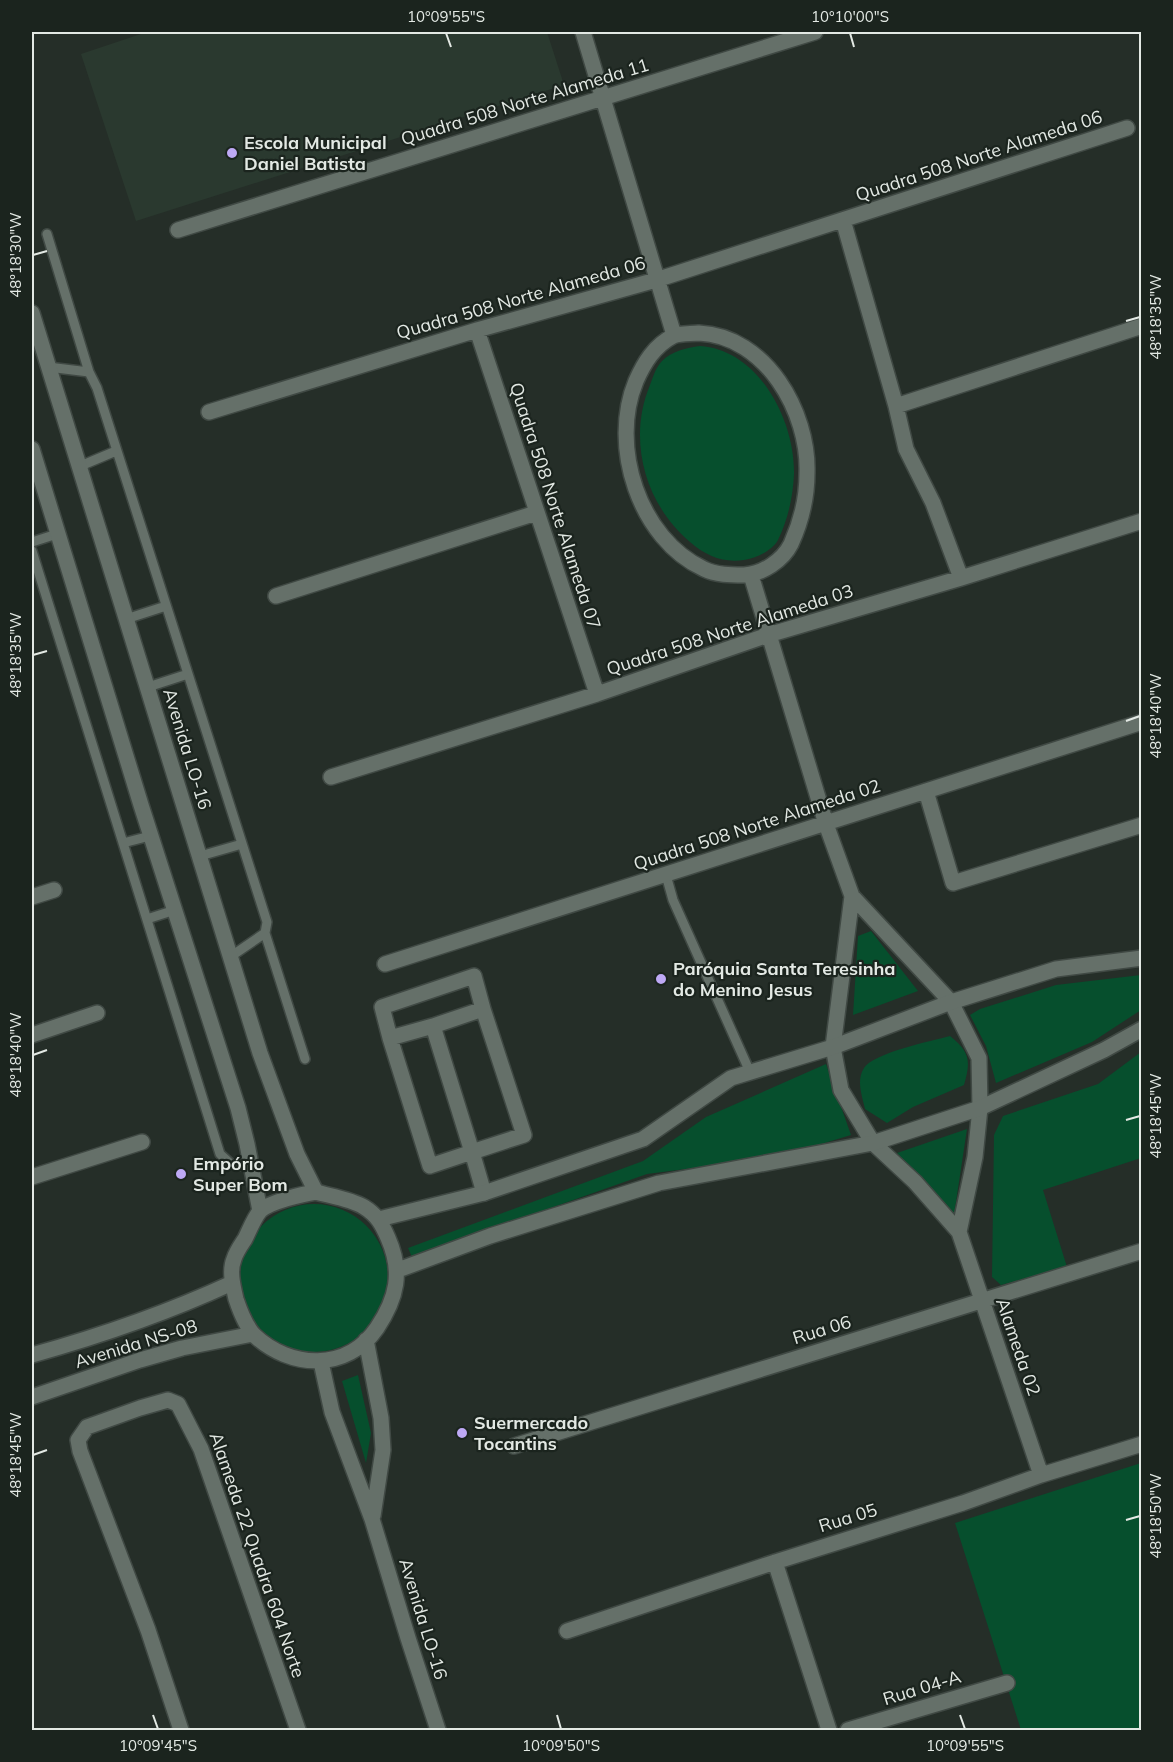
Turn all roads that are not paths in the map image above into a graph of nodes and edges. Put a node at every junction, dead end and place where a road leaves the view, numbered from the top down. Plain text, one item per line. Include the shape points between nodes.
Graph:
1 (583, 32) edge
2 (815, 32) edge
3 (603, 99) junction
4 (1127, 128) dead end
5 (843, 220) junction
6 (178, 230) dead end
7 (47, 234) dead end
8 (656, 280) junction
9 (32, 313) edge
10 (1142, 326) edge
11 (477, 330) junction
12 (674, 335) junction
13 (48, 367) junction
14 (89, 372) junction
15 (896, 406) junction
16 (209, 412) dead end
17 (32, 449) edge
18 (116, 451) junction
19 (34, 465) edge
20 (78, 467) junction
21 (536, 513) junction
22 (1142, 521) edge
23 (57, 534) junction
24 (32, 542) edge
25 (32, 551) edge
26 (751, 575) junction
27 (961, 578) junction
28 (276, 596) dead end
29 (166, 606) junction
30 (126, 619) junction
31 (768, 635) junction
32 (188, 674) junction
33 (148, 687) junction
34 (597, 694) junction
35 (1142, 722) edge
36 (331, 777) dead end
37 (926, 791) junction
38 (826, 825) junction
39 (1142, 825) edge
40 (150, 836) junction
41 (123, 843) junction
42 (242, 844) junction
43 (200, 856) junction
44 (666, 875) junction
45 (54, 890) dead end
46 (852, 896) junction
47 (32, 897) edge
48 (175, 910) junction
49 (147, 919) junction
50 (265, 933) junction
51 (230, 957) junction
52 (1142, 958) edge
53 (385, 964) dead end
54 (951, 1002) junction
55 (483, 1009) junction
56 (97, 1013) dead end
57 (433, 1026) junction
58 (1142, 1029) edge
59 (32, 1035) edge
60 (390, 1038) junction
61 (833, 1047) junction
62 (305, 1059) dead end
63 (750, 1072) junction
64 (981, 1108) junction
65 (142, 1142) dead end
66 (873, 1143) junction
67 (472, 1152) junction
68 (252, 1167) junction
69 (32, 1177) edge
70 (316, 1192) junction
71 (484, 1193) junction
72 (261, 1211) junction
73 (379, 1219) junction
74 (959, 1232) junction
75 (1142, 1251) edge
76 (398, 1270) junction
77 (231, 1283) junction
78 (982, 1300) junction
79 (253, 1334) junction
80 (366, 1341) junction
81 (32, 1355) edge
82 (321, 1362) junction
83 (32, 1397) edge
84 (1142, 1444) edge
85 (513, 1446) dead end
86 (1041, 1475) junction
87 (372, 1519) junction
88 (775, 1562) junction
89 (567, 1631) dead end
90 (1007, 1683) dead end
91 (181, 1731) edge
92 (298, 1731) edge
93 (438, 1731) edge
94 (829, 1731) edge
95 (848, 1731) edge

1 - 3 street
2 - 3 street, Quadra 508 Norte Alameda 11
3 - 6 street, Quadra 508 Norte Alameda 11
3 - 8 street
4 - 5 street, Quadra 508 Norte Alameda 06
5 - 8 street, Quadra 508 Norte Alameda 06
5 - 15 street, Quadra 508 Norte Alameda 06
7 - 14 lane
8 - 11 street, Quadra 508 Norte Alameda 06
8 - 12 street
9 - 13 street, Avenida LO-16
10 - 15 street
11 - 16 street, Quadra 508 Norte Alameda 06
11 - 21 street, Quadra 508 Norte Alameda 07
12 - 26 street via 649,356 634,387 626,440 631,475 652,521 671,545 704,569
12 - 26 street via 712,333 747,348 775,377 802,431 808,472 796,533 786,554
13 - 14 lane
13 - 20 street, Avenida LO-16
14 - 18 lane
15 - 27 street, Quadra 508 Norte Alameda 06 via 906,449 933,503
17 - 19 street
18 - 20 lane
18 - 29 lane
19 - 23 street
20 - 30 street, Avenida LO-16
21 - 28 street
21 - 34 street, Quadra 508 Norte Alameda 07
22 - 27 street, Quadra 508 Norte Alameda 03
23 - 24 lane
23 - 40 street
25 - 41 lane
26 - 31 street
27 - 31 street, Quadra 508 Norte Alameda 03
29 - 30 lane
29 - 32 lane
30 - 33 street, Avenida LO-16
31 - 34 street, Quadra 508 Norte Alameda 03
31 - 38 street
32 - 33 lane
32 - 42 lane
33 - 43 street, Avenida LO-16
34 - 36 street, Quadra 508 Norte Alameda 03
35 - 37 street, Quadra 508 Norte Alameda 02
37 - 38 street, Quadra 508 Norte Alameda 02
37 - 39 street via 953,883
38 - 44 street, Quadra 508 Norte Alameda 02
38 - 46 street
40 - 41 lane
40 - 48 street
41 - 49 lane
42 - 43 lane
42 - 50 lane via 267,922
43 - 51 street, Avenida LO-16
44 - 53 street, Quadra 508 Norte Alameda 02
44 - 63 lane via 673,900
45 - 47 street
46 - 54 street
46 - 61 street
48 - 49 lane
48 - 68 street via 235,1097
49 - 68 lane via 220,1154 231,1164
50 - 51 lane
50 - 62 lane
51 - 70 street, Avenida LO-16 via 260,1053 297,1154
52 - 54 street via 1056,969
54 - 61 street
54 - 64 street via 979,1058
55 - 57 street
55 - 60 street via 474,976 381,1007
55 - 67 street via 524,1135
56 - 59 street
57 - 60 street
57 - 67 street
58 - 64 street
60 - 67 street via 430,1166
61 - 63 street
61 - 66 street via 841,1090
63 - 71 street via 731,1078 643,1139
64 - 66 street
64 - 74 street
65 - 69 street
66 - 74 street via 915,1182
66 - 76 street via 659,1182
67 - 71 street
68 - 72 street
70 - 72 street
70 - 73 street via 362,1205
71 - 73 street
72 - 77 street via 233,1260
73 - 76 street
74 - 78 street, Alameda 02
75 - 78 street, Rua 06
76 - 80 street via 391,1302
77 - 79 street via 241,1314
77 - 81 street, Avenida NS-08 via 108,1332
78 - 85 street, Rua 06
78 - 86 street, Alameda 02
79 - 82 street via 275,1351 303,1361
79 - 83 street, Avenida NS-08 via 182,1348
80 - 82 street via 344,1355
80 - 87 street, Avenida LO-16 via 383,1450
82 - 87 street, Avenida LO-16 via 332,1412
84 - 86 street, Rua 05
86 - 88 street, Rua 05
87 - 93 street, Avenida LO-16
88 - 89 street, Rua 05
88 - 94 street
90 - 95 street, Rua 04-A
91 - 92 street, Alameda 22 Quadra 604 Norte via 78,1440 87,1427 168,1400 178,1404 201,1449

